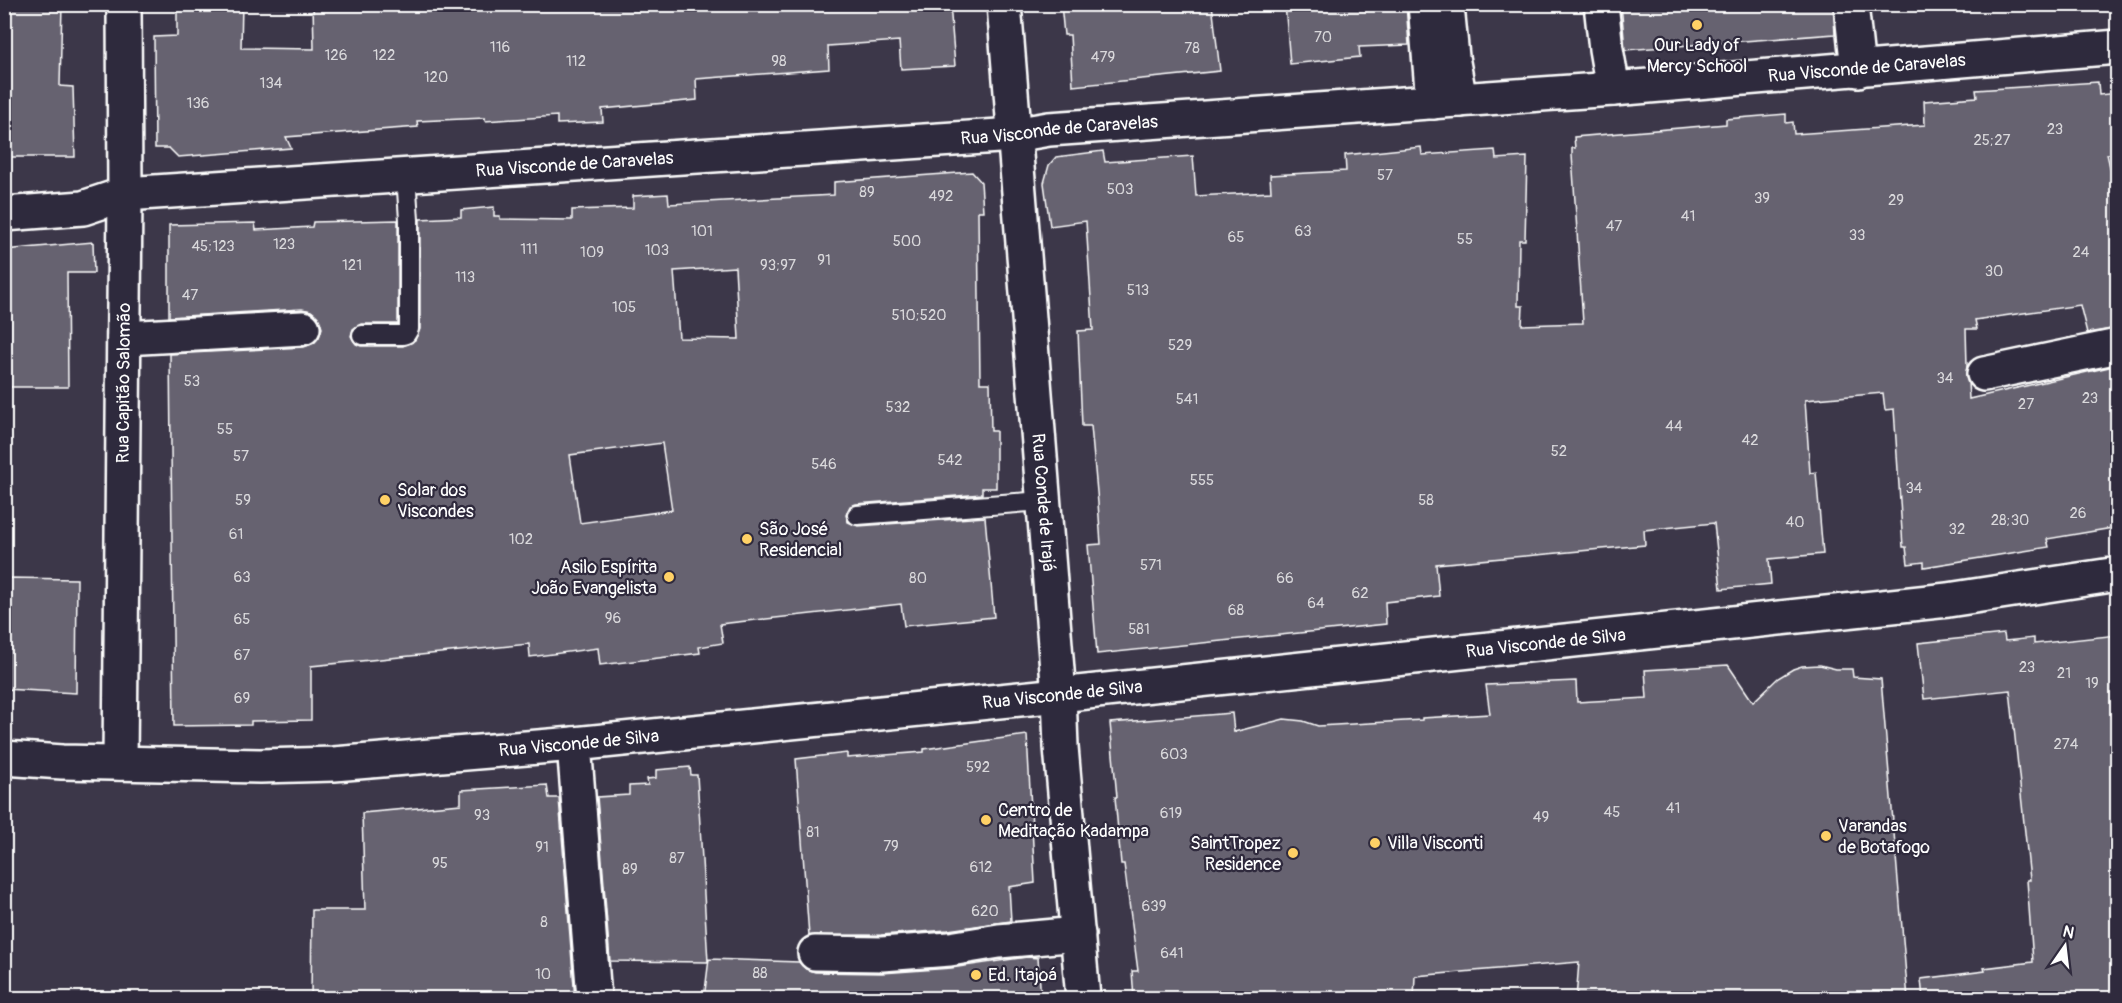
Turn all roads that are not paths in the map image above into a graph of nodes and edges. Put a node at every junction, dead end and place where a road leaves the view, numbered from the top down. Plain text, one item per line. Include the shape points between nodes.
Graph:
1 (124, 4) edge
2 (1004, 4) edge
3 (1425, 4) edge
4 (1446, 4) edge
5 (1601, 4) edge
6 (1851, 4) edge
7 (2118, 47) edge
8 (1858, 70) junction
9 (1613, 89) junction
10 (1447, 101) junction
11 (1014, 135) junction
12 (406, 175) junction
13 (125, 194) junction
14 (4, 214) edge
15 (303, 328) dead end
16 (362, 335) dead end
17 (124, 338) junction
18 (2118, 346) edge
19 (1983, 374) dead end
20 (1043, 501) junction
21 (857, 515) dead end
22 (2118, 574) edge
23 (1059, 695) junction
24 (574, 744) junction
25 (4, 758) edge
26 (120, 763) junction
27 (1078, 934) junction
28 (815, 953) dead end
29 (594, 999) edge
30 (1083, 999) edge

1 - 13 street, Rua Capitão Salomão
2 - 11 street, Rua Conde de Irajá
3 - 10 street
4 - 10 street via 1452,57
5 - 9 street
6 - 8 street
7 - 8 street, Rua Visconde de Caravelas
8 - 9 street, Rua Visconde de Caravelas
9 - 10 street, Rua Visconde de Caravelas
10 - 11 street, Rua Visconde de Caravelas via 1049,129
11 - 12 street, Rua Visconde de Caravelas
11 - 20 street, Rua Conde de Irajá
12 - 13 street, Rua Visconde de Caravelas
12 - 16 lane via 410,329 403,335
13 - 14 street, Rua Visconde de Caravelas via 83,208
13 - 17 street, Rua Capitão Salomão
15 - 17 street
17 - 26 street, Rua Capitão Salomão
18 - 19 street
20 - 21 lane
20 - 23 street, Rua Conde de Irajá
22 - 23 street, Rua Visconde de Silva via 1948,600
23 - 24 street, Rua Visconde de Silva
23 - 27 street, Rua Conde de Irajá
24 - 26 street, Rua Visconde de Silva via 334,764
24 - 29 street
25 - 26 street, Rua Visconde de Silva
27 - 28 street via 950,949
27 - 30 street, Rua Conde de Irajá

